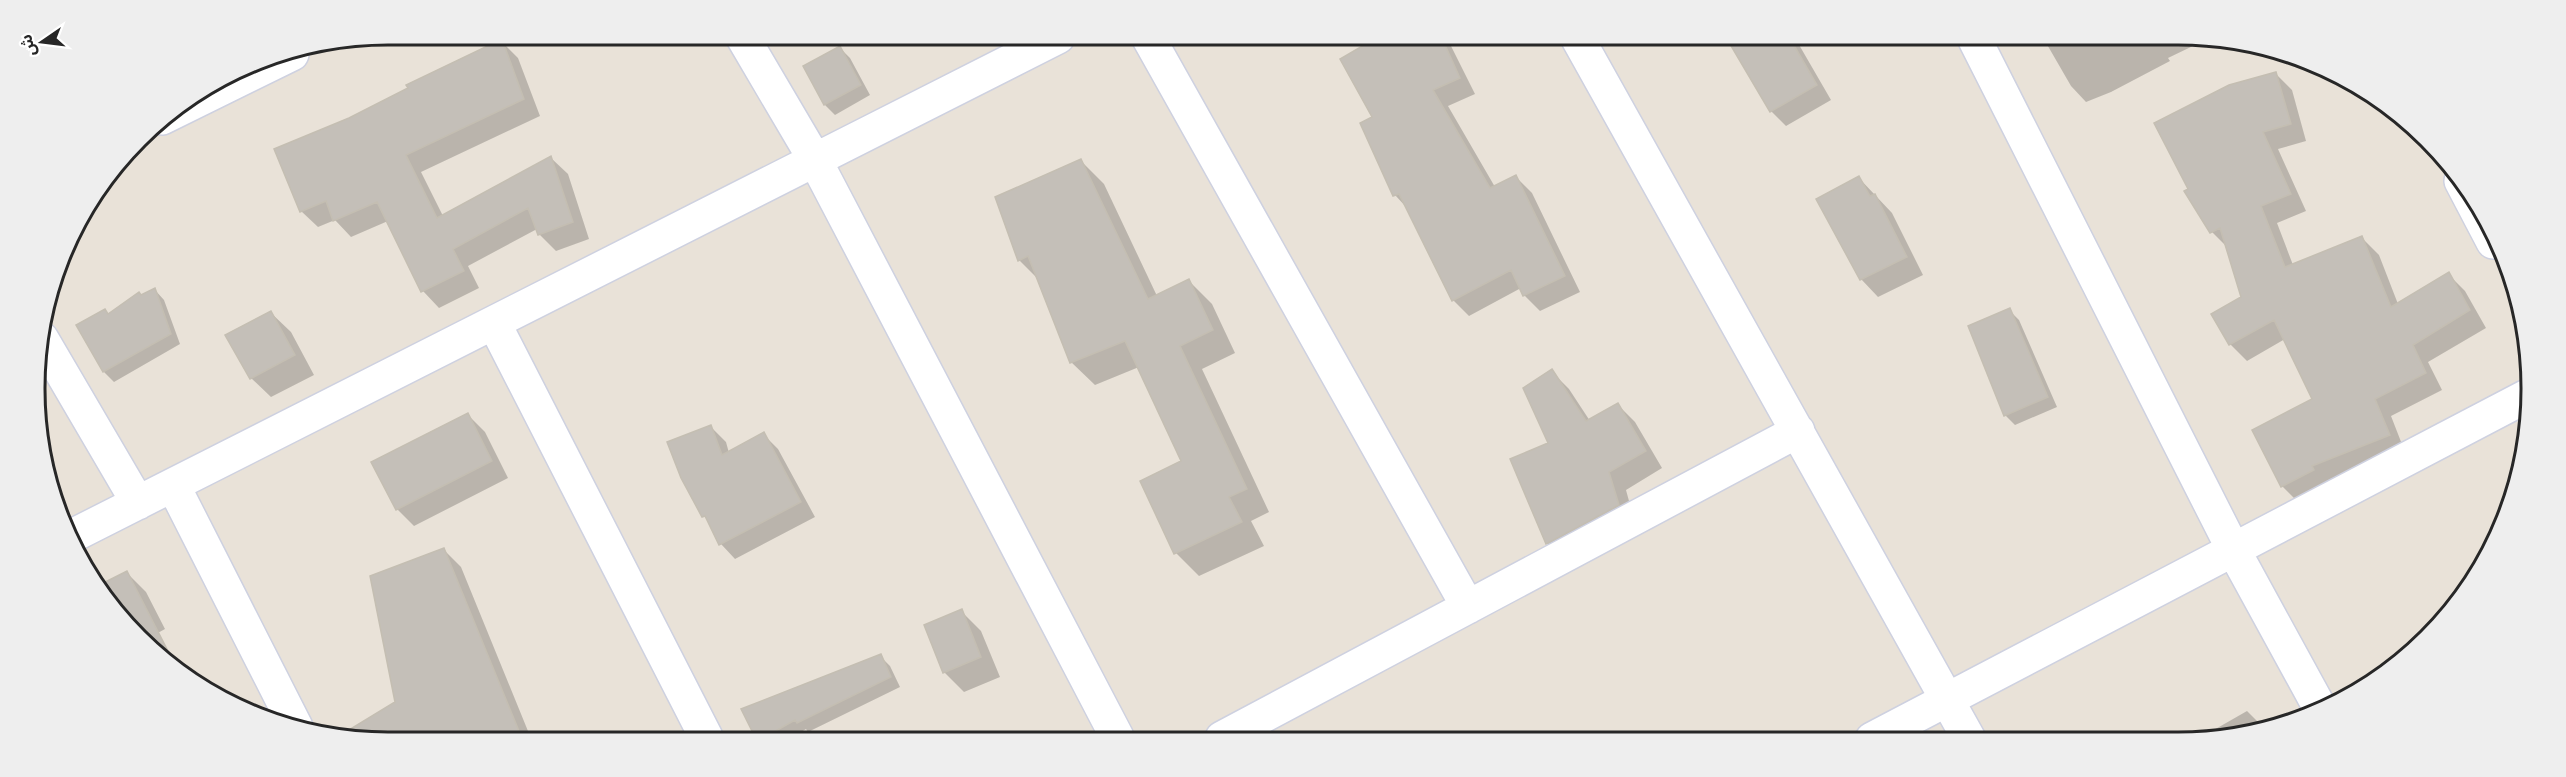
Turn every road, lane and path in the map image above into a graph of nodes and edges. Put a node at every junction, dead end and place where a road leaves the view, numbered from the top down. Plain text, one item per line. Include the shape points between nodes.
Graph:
1 (747, 45) edge
2 (1042, 45) edge
3 (1152, 45) edge
4 (1581, 45) edge
5 (1978, 45) edge
6 (259, 70) edge
7 (218, 90) edge
8 (815, 160) junction
9 (494, 322) junction
10 (48, 349) edge
11 (2521, 399) edge
12 (1798, 431) junction
13 (173, 485) junction
14 (138, 503) junction
15 (77, 533) edge
16 (2233, 549) junction
17 (1468, 607) junction
18 (1948, 699) junction
19 (2317, 702) edge
20 (291, 718) edge
21 (704, 732) edge
22 (1114, 732) edge
23 (1233, 732) edge
24 (1885, 732) edge
25 (1965, 732) edge

1 - 8 street
2 - 8 street
3 - 17 street
4 - 12 street
5 - 16 street
6 - 7 street
8 - 9 street
8 - 22 street
9 - 13 street
9 - 21 street
10 - 14 street
11 - 16 street
12 - 17 street
12 - 18 street
13 - 14 street
13 - 20 street
14 - 15 street
16 - 18 street
16 - 19 street
17 - 23 street
18 - 24 street
18 - 25 street

